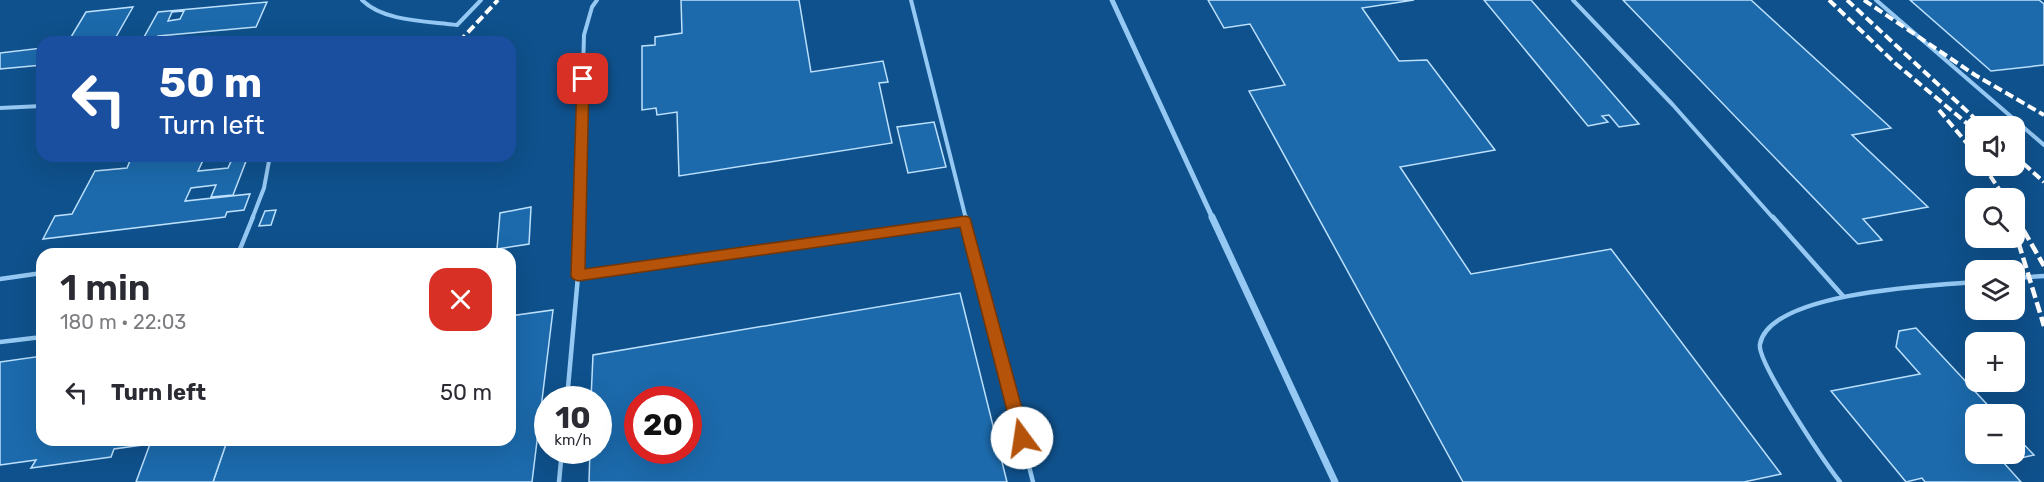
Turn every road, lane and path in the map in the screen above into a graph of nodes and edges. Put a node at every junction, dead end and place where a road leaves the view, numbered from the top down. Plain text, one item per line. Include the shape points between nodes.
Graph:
1 (362, 0) edge
2 (481, 0) edge
3 (597, 0) edge
4 (911, 0) edge
5 (1112, 0) edge
6 (1573, 0) edge
7 (1876, 0) edge
8 (36, 106) edge
9 (0, 108) edge
10 (2044, 145) edge
11 (269, 162) edge
12 (966, 221) junction
13 (241, 248) edge
14 (36, 274) edge
15 (578, 276) junction
16 (2044, 276) edge
17 (2025, 277) edge
18 (0, 279) edge
19 (1965, 283) edge
20 (1843, 296) junction
21 (36, 338) edge
22 (0, 342) edge
23 (568, 386) edge
24 (561, 464) edge
25 (559, 482) edge
26 (1033, 482) edge
27 (1335, 482) edge
28 (1840, 482) edge

1 - 2 lane via 382,13 457,25
3 - 15 lane via 584,35
4 - 12 lane
5 - 27 street
6 - 20 lane via 1673,105
7 - 10 lane
8 - 9 lane
11 - 13 lane via 264,188
12 - 15 lane
12 - 26 lane
14 - 18 lane
15 - 23 lane
16 - 17 lane
19 - 20 lane
20 - 28 lane via 1786,313 1767,327 1759,344 1769,375
21 - 22 lane
24 - 25 lane

